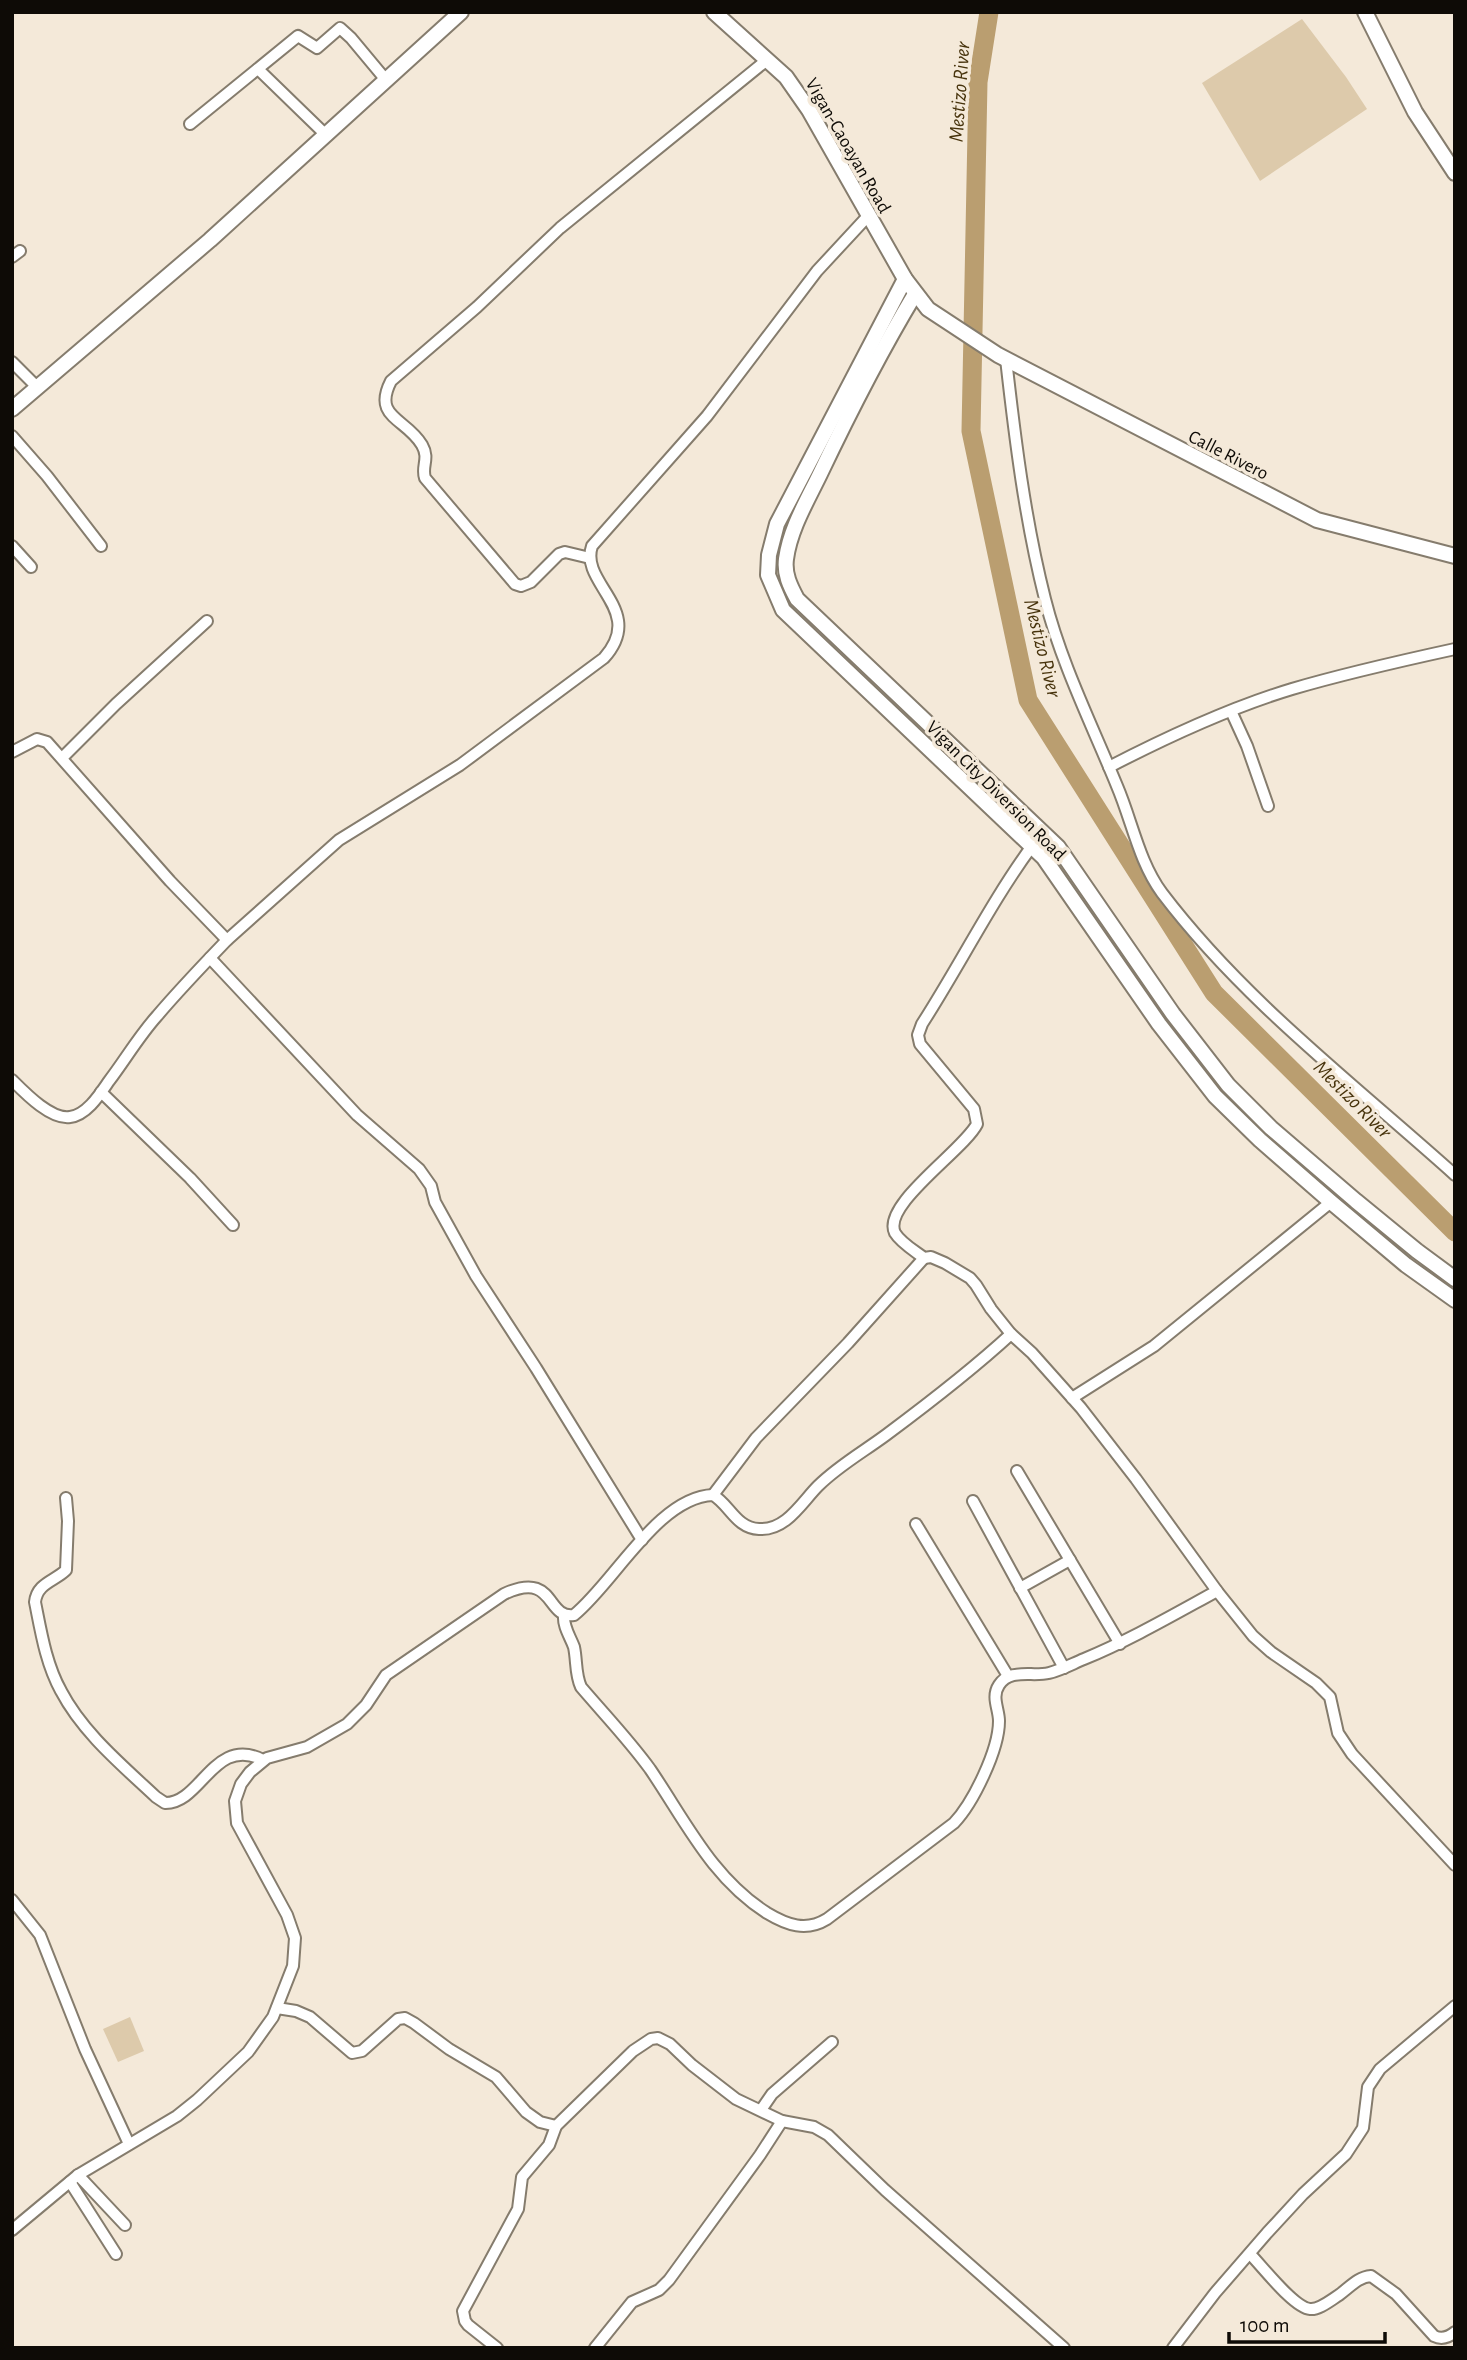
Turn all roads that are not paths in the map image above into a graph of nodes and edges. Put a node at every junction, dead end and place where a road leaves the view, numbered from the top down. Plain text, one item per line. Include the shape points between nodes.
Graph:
1 (461, 12) edge
2 (714, 12) edge
3 (1365, 12) edge
4 (767, 60) junction
5 (258, 69) junction
6 (386, 80) junction
7 (190, 124) dead end
8 (326, 135) junction
9 (1455, 173) edge
10 (868, 216) junction
11 (897, 266) junction
12 (905, 279) junction
13 (915, 294) junction
14 (930, 311) junction
15 (891, 320) junction
16 (1002, 357) junction
17 (12, 362) edge
18 (38, 388) junction
19 (12, 409) edge
20 (12, 436) edge
21 (12, 545) edge
22 (101, 546) dead end
23 (1455, 556) edge
24 (590, 558) junction
25 (31, 567) dead end
26 (207, 621) dead end
27 (1455, 649) edge
28 (907, 705) junction
29 (1231, 711) junction
30 (895, 717) junction
31 (12, 752) edge
32 (62, 758) junction
33 (1109, 767) junction
34 (1268, 806) dead end
35 (1032, 846) junction
36 (227, 940) junction
37 (210, 958) junction
38 (12, 1080) edge
39 (101, 1092) junction
40 (1455, 1175) edge
41 (1356, 1200) junction
42 (1331, 1202) junction
43 (1346, 1213) junction
44 (233, 1225) dead end
45 (924, 1258) junction
46 (1455, 1279) edge
47 (1455, 1300) edge
48 (1011, 1334) junction
49 (1072, 1398) junction
50 (1017, 1471) dead end
51 (713, 1495) junction
52 (66, 1498) dead end
53 (973, 1501) dead end
54 (916, 1524) dead end
55 (642, 1541) junction
56 (1070, 1560) junction
57 (1020, 1588) junction
58 (1217, 1591) junction
59 (564, 1615) junction
60 (1120, 1644) junction
61 (1064, 1668) junction
62 (1008, 1676) junction
63 (263, 1760) junction
64 (1455, 1865) edge
65 (12, 1900) edge
66 (1455, 2007) edge
67 (277, 2008) junction
68 (832, 2042) dead end
69 (761, 2110) junction
70 (782, 2121) junction
71 (556, 2126) junction
72 (129, 2144) junction
73 (74, 2179) junction
74 (125, 2225) dead end
75 (12, 2231) edge
76 (116, 2254) dead end
77 (1250, 2254) junction
78 (1455, 2332) edge
79 (497, 2348) edge
80 (596, 2348) edge
81 (1064, 2348) edge
82 (1172, 2348) edge

1 - 6 main road
2 - 4 main road, Vigan-Caoayan Road
3 - 9 main road via 1415,112
4 - 10 main road, Vigan-Caoayan Road via 786,77 809,110
4 - 24 street via 560,228 391,381 385,393 387,410 423,447 425,478 515,584 531,582 559,554
5 - 6 street via 295,37 318,48 340,28
5 - 7 street
5 - 8 street
6 - 8 main road
8 - 18 main road
10 - 11 main road, Vigan-Caoayan Road
10 - 24 street via 817,271 707,416 596,541
11 - 12 main road, Vigan-Caoayan Road
11 - 15 main road, Vigan City Diversion Road
12 - 13 main road, Vigan-Caoayan Road
12 - 15 main road, Vigan City Diversion Road
13 - 14 main road, Vigan-Caoayan Road
13 - 15 main road, Vigan City Diversion Road
14 - 15 main road
14 - 16 main road, Calle Rivero
15 - 28 main road, Vigan City Diversion Road via 793,530 786,573 797,599
15 - 30 main road, Vigan City Diversion Road via 777,524 768,575 783,610
16 - 23 main road, Calle Rivero via 1317,520
16 - 33 street via 1045,600
17 - 18 street
18 - 19 main road
20 - 22 street
21 - 25 street
24 - 36 street via 618,618 617,637 604,658 460,765 339,840
26 - 32 street
27 - 29 street via 1352,672
28 - 30 main road
28 - 41 main road, Vigan City Diversion Road via 1058,847 1228,1085
29 - 33 street
29 - 34 street
30 - 35 main road, Vigan City Diversion Road
31 - 32 street via 42,739
32 - 36 street
33 - 40 street via 1161,892 1277,1019
35 - 42 main road, Vigan City Diversion Road via 1215,1096
35 - 45 street via 918,1035 919,1044 978,1118 974,1131 898,1209 895,1232
36 - 37 street
37 - 39 street via 155,1018
37 - 55 street via 358,1115 419,1169 475,1276
38 - 39 street via 62,1117 77,1115
39 - 44 street
41 - 43 main road
41 - 46 main road, Vigan City Diversion Road
42 - 43 main road, Vigan City Diversion Road
42 - 49 street via 1154,1346
43 - 47 main road, Vigan City Diversion Road
45 - 48 street via 931,1257 970,1278
45 - 51 street via 755,1438
48 - 49 street
48 - 51 street via 925,1406 832,1473 778,1525 748,1526
49 - 58 street
50 - 56 street
51 - 55 street via 676,1508
52 - 63 street via 66,1570 41,1587 35,1602 51,1668 68,1702 99,1742 165,1803 186,1796 223,1760 246,1754
53 - 57 street
54 - 62 street
55 - 59 street via 577,1613
56 - 57 street
56 - 60 street
57 - 61 street
58 - 60 street
58 - 64 street via 1262,1645 1326,1691 1338,1733 1352,1754
59 - 62 street via 579,1682 648,1767 711,1863 752,1903 798,1927 827,1919 960,1817 990,1758 999,1724 996,1691
59 - 63 street via 533,1587 504,1594 386,1675 360,1712 332,1735
60 - 61 street
61 - 62 street via 1048,1674
63 - 67 street via 241,1784 235,1812 295,1938 295,1959
65 - 72 street via 46,1948
66 - 77 street via 1380,2069 1368,2088 1363,2128 1346,2154
67 - 71 street via 310,2017 352,2053 362,2051 398,2019 409,2020 496,2077 534,2119
67 - 72 street via 248,2052 206,2093
68 - 69 street via 772,2094
69 - 70 street
69 - 71 street via 736,2099 658,2038 633,2051
70 - 80 street via 669,2280 632,2302
70 - 81 street via 814,2127 828,2136
71 - 79 street via 549,2145 522,2177 518,2209 465,2305 465,2321
72 - 73 street
73 - 74 street
73 - 75 street
73 - 76 street
77 - 78 street via 1308,2309 1371,2276 1396,2294 1434,2336 1446,2338
77 - 82 street

